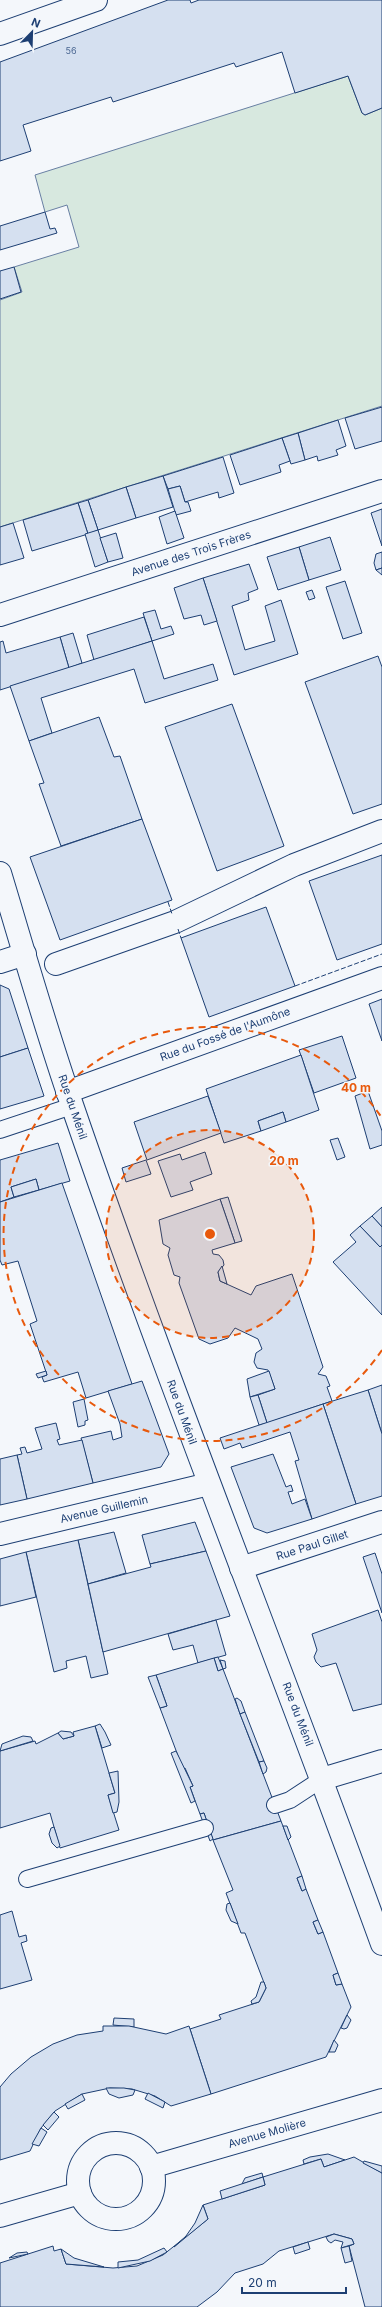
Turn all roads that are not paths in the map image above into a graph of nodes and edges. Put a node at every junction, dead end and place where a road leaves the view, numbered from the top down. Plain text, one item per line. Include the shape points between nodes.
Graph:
1 (96, 0) edge
2 (0, 34) edge
3 (382, 491) edge
4 (0, 615) edge
5 (382, 831) edge
6 (0, 873) edge
7 (25, 954) junction
8 (0, 962) edge
9 (56, 964) dead end
10 (382, 978) edge
11 (70, 1099) junction
12 (0, 1130) edge
13 (209, 1484) junction
14 (382, 1522) edge
15 (0, 1534) edge
16 (241, 1568) junction
17 (382, 1761) edge
18 (322, 1779) junction
19 (275, 1805) dead end
20 (205, 1828) dead end
21 (27, 1879) dead end
22 (382, 1944) edge
23 (382, 2100) edge
24 (151, 2167) junction
25 (80, 2193) junction
26 (0, 2216) edge

1 - 2 street
3 - 4 street, Avenue des Trois Frères
5 - 9 street via 294,864 175,922
6 - 7 street, Rue du Ménil
7 - 8 street
7 - 11 street, Rue du Ménil
10 - 11 street, Rue du Fossé de l'Aumône
11 - 12 lane
11 - 13 street, Rue du Ménil
13 - 15 street, Avenue Guillemin
13 - 16 street, Rue du Ménil
14 - 16 street, Rue Paul Gillet
16 - 18 street, Rue du Ménil
17 - 18 street
18 - 19 lane via 290,1800
18 - 22 street, Rue du Ménil
20 - 21 lane
23 - 24 street, Avenue Molière
24 - 25 street via 145,2156 128,2145 112,2143 101,2146 91,2152 83,2162 78,2178
24 - 25 street via 154,2178 151,2195 145,2205 133,2214 119,2218 105,2217 95,2213
25 - 26 street

